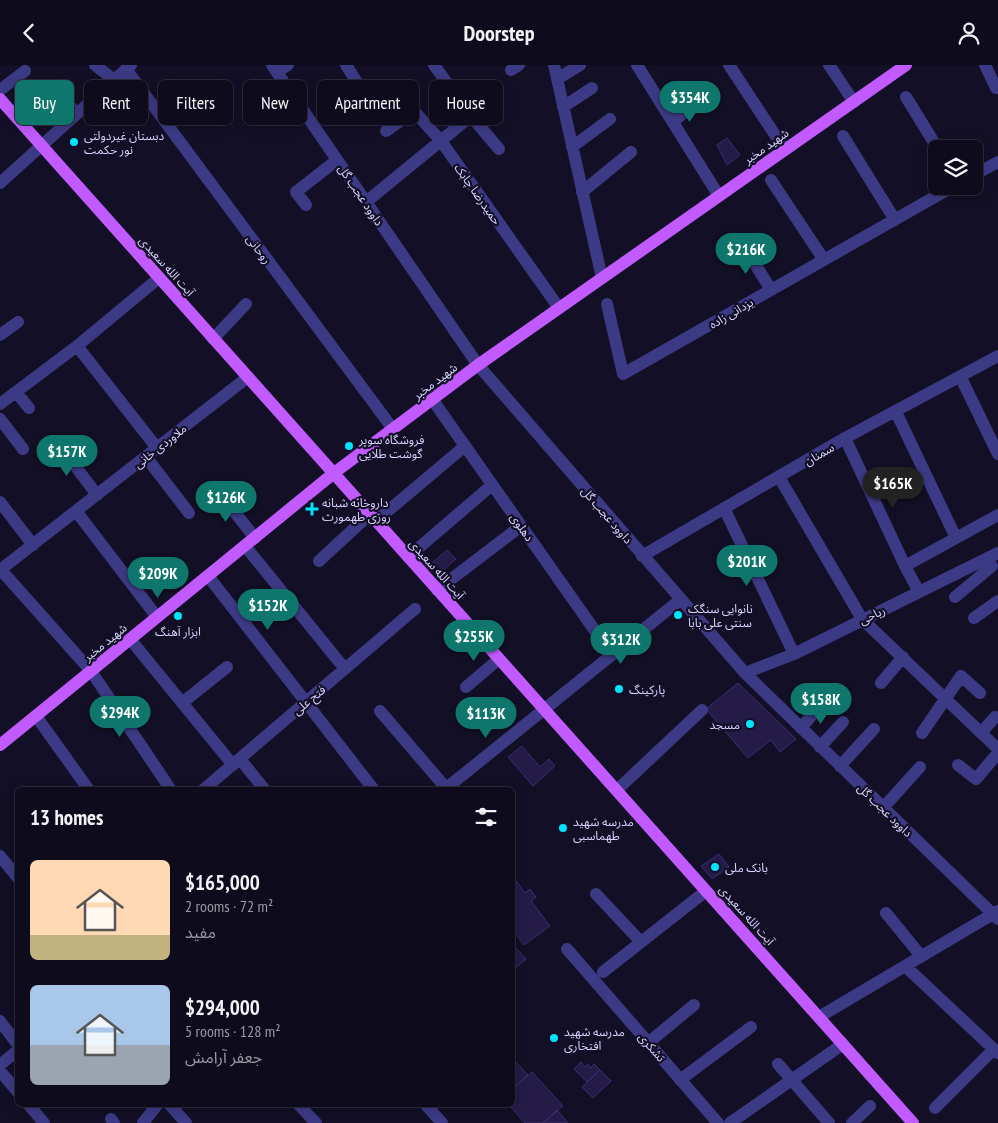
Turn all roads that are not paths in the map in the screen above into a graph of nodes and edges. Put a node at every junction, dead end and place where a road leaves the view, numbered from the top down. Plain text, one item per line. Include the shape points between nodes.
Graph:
1 (95, 65) edge
2 (346, 65) edge
3 (434, 65) edge
4 (554, 65) edge
5 (580, 65) edge
6 (637, 65) edge
7 (729, 65) edge
8 (829, 65) edge
9 (906, 65) edge
10 (985, 65) edge
11 (129, 67) edge
12 (279, 67) edge
13 (25, 71) dead end
14 (557, 79) junction
15 (114, 80) joint
16 (286, 80) edge
17 (355, 80) edge
18 (445, 80) edge
19 (592, 88) dead end
20 (996, 88) dead end
21 (0, 90) edge
22 (906, 97) dead end
23 (0, 99) edge
24 (854, 102) junction
25 (84, 106) edge
26 (692, 106) dead end
27 (563, 107) junction
28 (74, 111) edge
29 (76, 113) junction
30 (307, 115) edge
31 (610, 119) dead end
32 (673, 122) junction
33 (460, 125) edge
34 (479, 125) edge
35 (386, 131) dead end
36 (843, 136) dead end
37 (932, 140) edge
38 (441, 141) junction
39 (40, 144) junction
40 (572, 147) junction
41 (499, 149) dead end
42 (785, 150) junction
43 (631, 152) dead end
44 (337, 160) junction
45 (998, 162) edge
46 (983, 170) edge
47 (770, 180) dead end
48 (0, 183) edge
49 (582, 192) junction
50 (938, 195) edge
51 (719, 196) junction
52 (366, 202) junction
53 (306, 205) dead end
54 (895, 220) junction
55 (744, 246) dead end
56 (824, 260) junction
57 (160, 278) junction
58 (602, 278) junction
59 (771, 290) junction
60 (246, 303) dead end
61 (607, 304) dead end
62 (559, 308) junction
63 (18, 322) dead end
64 (0, 335) edge
65 (213, 339) junction
66 (77, 346) junction
67 (998, 357) edge
68 (478, 365) junction
69 (248, 377) junction
70 (961, 378) junction
71 (6, 396) edge
72 (432, 399) junction
73 (28, 408) dead end
74 (896, 412) junction
75 (0, 419) edge
76 (393, 429) junction
77 (845, 438) junction
78 (58, 443) dead end
79 (465, 445) junction
80 (157, 448) junction
81 (23, 449) dead end
82 (998, 454) edge
83 (146, 457) junction
84 (334, 473) junction
85 (779, 477) junction
86 (492, 485) junction
87 (219, 492) dead end
88 (97, 495) junction
89 (2, 507) edge
90 (724, 508) junction
91 (76, 511) junction
92 (189, 513) dead end
93 (998, 515) edge
94 (373, 517) junction
95 (521, 526) junction
96 (956, 538) junction
97 (250, 541) junction
98 (33, 545) junction
99 (998, 553) edge
100 (642, 556) junction
101 (408, 557) junction
102 (319, 561) dead end
103 (905, 566) junction
104 (992, 566) edge
105 (0, 570) edge
106 (208, 575) junction
107 (438, 590) junction
108 (919, 591) junction
109 (955, 597) dead end
110 (680, 600) junction
111 (998, 601) edge
112 (414, 609) dead end
113 (158, 617) junction
114 (974, 618) dead end
115 (862, 619) junction
116 (130, 639) junction
117 (794, 654) junction
118 (612, 655) junction
119 (903, 657) junction
120 (499, 659) junction
121 (227, 667) dead end
122 (346, 669) junction
123 (91, 671) junction
124 (744, 673) junction
125 (881, 683) dead end
126 (466, 687) dead end
127 (980, 693) dead end
128 (829, 695) dead end
129 (947, 700) junction
130 (182, 703) junction
131 (306, 703) junction
132 (545, 710) junction
133 (702, 710) dead end
134 (380, 711) dead end
135 (36, 716) junction
136 (995, 717) dead end
137 (843, 722) dead end
138 (801, 728) junction
139 (874, 729) dead end
140 (922, 733) dead end
141 (981, 733) junction
142 (0, 745) edge
143 (820, 747) junction
144 (998, 751) edge
145 (236, 762) junction
146 (958, 765) dead end
147 (840, 766) junction
148 (920, 767) dead end
149 (87, 787) edge
150 (169, 787) edge
151 (207, 787) edge
152 (262, 787) edge
153 (372, 787) edge
154 (443, 787) edge
155 (448, 787) edge
156 (618, 789) junction
157 (883, 808) junction
158 (0, 856) edge
159 (15, 874) edge
160 (706, 891) junction
161 (596, 894) dead end
162 (886, 913) dead end
163 (996, 915) edge
164 (641, 942) junction
165 (567, 949) dead end
166 (922, 956) junction
167 (905, 966) junction
168 (604, 972) dead end
169 (694, 1005) dead end
170 (818, 1017) junction
171 (0, 1021) edge
172 (751, 1027) dead end
173 (15, 1041) edge
174 (648, 1043) junction
175 (843, 1044) junction
176 (996, 1051) edge
177 (15, 1052) edge
178 (778, 1064) dead end
179 (0, 1065) edge
180 (0, 1071) edge
181 (680, 1080) junction
182 (791, 1080) junction
183 (15, 1088) edge
184 (870, 1106) dead end
185 (31, 1107) edge
186 (152, 1107) edge
187 (172, 1107) edge
188 (302, 1107) edge
189 (428, 1107) edge
190 (935, 1108) dead end
191 (44, 1123) edge
192 (143, 1123) edge
193 (186, 1123) edge
194 (316, 1123) edge
195 (442, 1123) edge
196 (718, 1123) edge
197 (731, 1123) edge
198 (829, 1123) edge
199 (852, 1123) edge
200 (913, 1123) edge

1 - 15 street
2 - 17 street
3 - 18 street
4 - 14 street
5 - 14 street
6 - 32 street
7 - 42 street
8 - 24 street
9 - 24 main road, شهید مخبر
10 - 20 street
11 - 15 street
11 - 76 street, روحانی
12 - 16 street, داوود عجب گل
13 - 21 street
14 - 27 street
19 - 27 street
22 - 37 street
23 - 39 main road, آیت الله سعیدی
24 - 42 main road, شهید مخبر
25 - 29 street
26 - 32 street
27 - 40 street
28 - 29 street
29 - 39 street
30 - 44 street, داوود عجب گل
31 - 40 street
32 - 51 street
33 - 38 street
34 - 41 street
35 - 38 street, حمیدرضا چابک via 414,111
36 - 54 street
38 - 52 street
38 - 62 street, حمیدرضا چابک
39 - 48 street
39 - 57 main road, آیت الله سعیدی
40 - 49 street
42 - 51 main road, شهید مخبر
43 - 49 street
44 - 52 street, داوود عجب گل
44 - 53 street via 296,192
45 - 46 street
47 - 56 street
49 - 58 street
50 - 54 street, یزدانی زاده
51 - 58 main road, شهید مخبر
52 - 68 street, داوود عجب گل
54 - 56 street, یزدانی زاده
55 - 59 street
56 - 59 street, یزدانی زاده
57 - 65 main road, آیت الله سعیدی
57 - 66 street
58 - 62 main road, شهید مخبر
59 - 61 street, یزدانی زاده via 623,374
60 - 65 street
62 - 68 main road, شهید مخبر
63 - 64 street
65 - 69 main road, آیت الله سعیدی
66 - 71 street
66 - 80 street
67 - 70 street, سمنان
68 - 72 main road, شهید مخبر
68 - 100 street, داوود عجب گل
69 - 80 street, ملاوردی خانی
69 - 84 main road, آیت الله سعیدی
70 - 74 street, سمنان
70 - 82 street
71 - 73 street
72 - 76 main road, شهید مخبر
72 - 79 street, دهلوی
74 - 77 street, سمنان
74 - 96 street
75 - 81 street
76 - 84 main road, شهید مخبر
77 - 85 street, سمنان
77 - 103 street
78 - 88 street
79 - 86 street, دهلوی
79 - 94 street
80 - 83 street, ملاوردی خانی
83 - 88 street, ملاوردی خانی
83 - 92 street
84 - 94 main road, آیت الله سعیدی
84 - 97 main road, شهید مخبر
85 - 90 street, سمنان
85 - 115 street
86 - 95 street, دهلوی
86 - 101 street
87 - 97 street
88 - 91 street, ملاوردی خانی
89 - 98 street
90 - 100 street, سمنان
90 - 117 street
91 - 98 street, ملاوردی خانی
91 - 113 street
93 - 96 street
94 - 101 main road, آیت الله سعیدی
94 - 102 street
95 - 107 street
95 - 118 street, دهلوی
96 - 103 street
97 - 106 main road, شهید مخبر
97 - 122 street
98 - 105 street, ملاوردی خانی
99 - 104 street, ریاحی
100 - 110 street, داوود عجب گل
101 - 107 main road, آیت الله سعیدی
103 - 108 street
104 - 108 street, ریاحی
104 - 109 street
105 - 123 street
106 - 113 main road, شهید مخبر
106 - 131 street
107 - 120 main road, آیت الله سعیدی
108 - 115 street, ریاحی
110 - 118 street
110 - 124 street, داوود عجب گل
111 - 114 street
112 - 122 street, فتح علی
113 - 116 main road, شهید مخبر
115 - 117 street, ریاحی
115 - 119 street
116 - 123 main road, شهید مخبر
116 - 130 street
117 - 124 street, ریاحی
118 - 132 street
119 - 125 street
119 - 129 street
120 - 126 street
120 - 132 main road, آیت الله سعیدی
121 - 130 street
122 - 131 street, فتح علی
123 - 135 main road, شهید مخبر
123 - 150 street
124 - 138 street, داوود عجب گل
127 - 129 street via 961,676
128 - 138 street
129 - 140 street
129 - 141 street
130 - 145 street
131 - 145 street, فتح علی
131 - 153 street
132 - 155 street
132 - 156 main road, آیت الله سعیدی
133 - 156 street
134 - 154 street
135 - 142 main road, شهید مخبر
135 - 149 street
136 - 141 street
137 - 143 street
138 - 143 street, داوود عجب گل
139 - 147 street
141 - 144 street
143 - 147 street, داوود عجب گل
144 - 146 street via 976,779
145 - 151 street, فتح علی
145 - 152 street
147 - 157 street, داوود عجب گل
148 - 157 street
156 - 160 main road, آیت الله سعیدی
157 - 163 street, داوود عجب گل
158 - 159 street
160 - 164 street
160 - 170 main road, آیت الله سعیدی
161 - 164 street
162 - 166 street
163 - 166 street
164 - 168 street
165 - 174 street, تشکری
166 - 167 street
167 - 170 street
167 - 176 street
169 - 174 street
170 - 175 main road, آیت الله سعیدی
171 - 173 street
172 - 181 street
174 - 181 street, تشکری
175 - 182 street
175 - 200 main road, آیت الله سعیدی
176 - 190 street
177 - 179 street
178 - 182 street
180 - 183 street
181 - 196 street, تشکری
182 - 197 street
182 - 198 street
184 - 199 street
185 - 191 street
186 - 192 street
187 - 193 street
188 - 194 street
189 - 195 street

